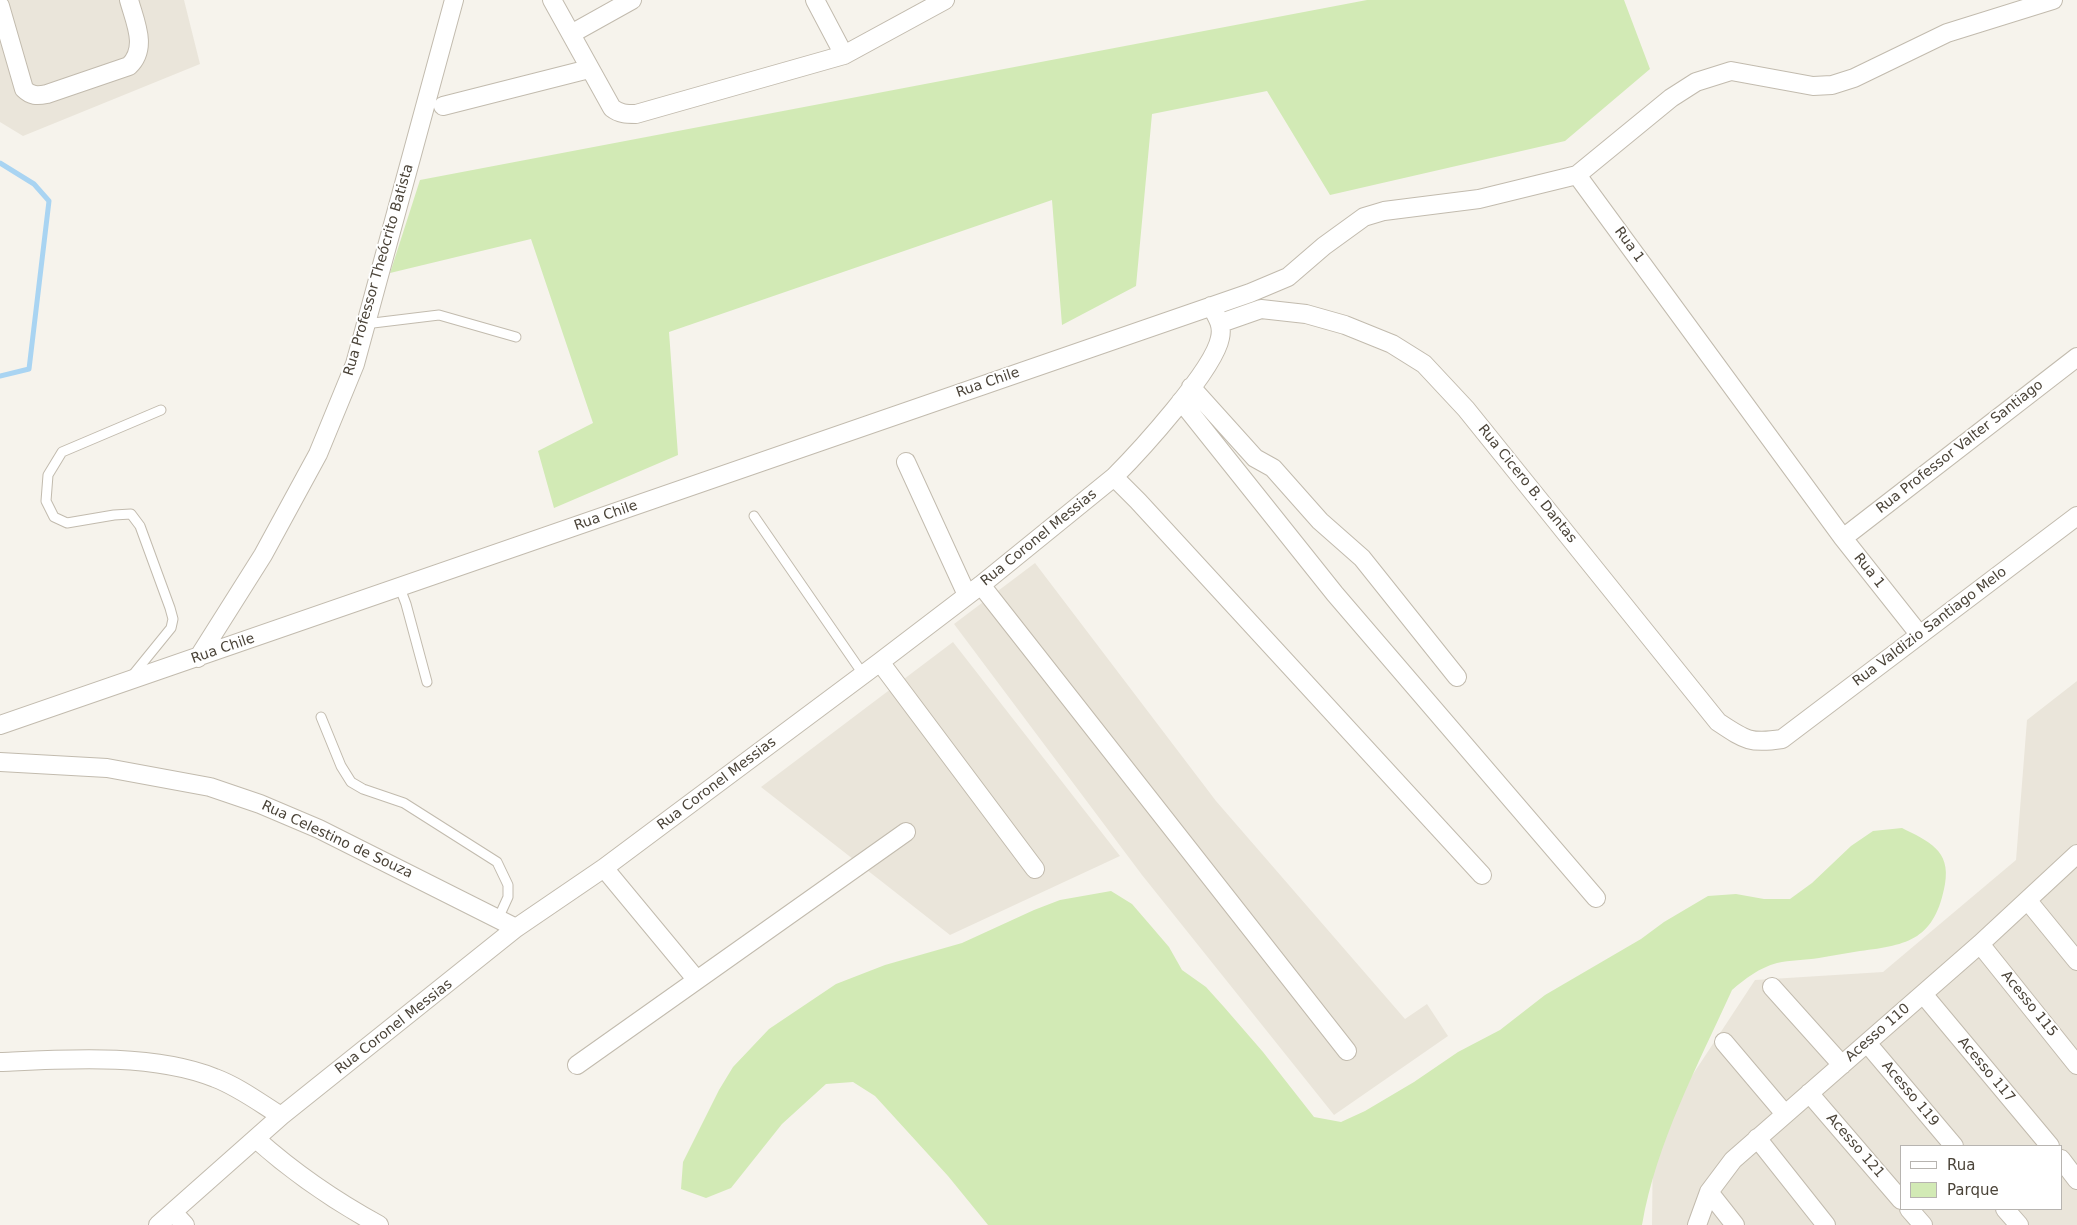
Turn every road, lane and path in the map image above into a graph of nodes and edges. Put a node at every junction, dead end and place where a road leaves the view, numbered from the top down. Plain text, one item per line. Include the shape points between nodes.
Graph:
1 (129, 0) edge
2 (552, 0) edge
3 (632, 0) edge
4 (815, 0) edge
5 (945, 0) edge
6 (2053, 0) edge
7 (456, 3) edge
8 (0, 6) edge
9 (572, 34) junction
10 (844, 55) junction
11 (589, 69) junction
12 (443, 106) dead end
13 (1577, 175) junction
14 (1210, 306) junction
15 (1221, 323) junction
16 (366, 324) junction
17 (516, 337) dead end
18 (2077, 357) edge
19 (1191, 387) junction
20 (1181, 401) junction
21 (160, 410) dead end
22 (906, 462) dead end
23 (1114, 477) junction
24 (754, 516) dead end
25 (2077, 516) edge
26 (1843, 538) junction
27 (400, 588) junction
28 (974, 590) junction
29 (1919, 634) junction
30 (198, 658) junction
31 (880, 662) junction
32 (863, 674) junction
33 (1457, 677) dead end
34 (128, 682) junction
35 (427, 682) dead end
36 (321, 717) dead end
37 (0, 725) edge
38 (1782, 739) joint
39 (0, 762) edge
40 (906, 832) dead end
41 (2077, 854) edge
42 (604, 868) junction
43 (1036, 869) dead end
44 (1482, 875) dead end
45 (1596, 898) dead end
46 (2028, 901) junction
47 (498, 919) junction
48 (516, 928) junction
49 (1980, 944) junction
50 (2077, 960) edge
51 (696, 980) junction
52 (1772, 987) dead end
53 (1923, 994) junction
54 (1724, 1042) dead end
55 (1867, 1042) junction
56 (1347, 1051) dead end
57 (0, 1062) edge
58 (577, 1065) dead end
59 (1842, 1065) junction
60 (2077, 1065) edge
61 (1809, 1093) junction
62 (1785, 1114) junction
63 (281, 1116) junction
64 (1758, 1138) junction
65 (256, 1139) junction
66 (1953, 1145) edge
67 (2049, 1145) edge
68 (2062, 1160) edge
69 (2077, 1180) edge
70 (1709, 1192) junction
71 (1900, 1199) edge
72 (1910, 1210) edge
73 (2007, 1210) edge
74 (163, 1221) edge
75 (185, 1225) edge
76 (379, 1225) edge
77 (1697, 1225) edge
78 (1735, 1225) edge
79 (1826, 1225) edge
80 (1923, 1225) edge
81 (2019, 1225) edge

1 - 8 street via 138,35 137,58 129,66 37,96 24,89
2 - 9 street
3 - 9 street
4 - 10 street
5 - 10 street
6 - 13 street via 1947,33 1832,86 1812,86 1731,71 1696,82 1671,98
7 - 16 street, Rua Professor Theócrito Batista
9 - 11 street
10 - 11 street via 636,114 618,113 612,108
11 - 12 street
13 - 14 street via 1480,199 1384,211 1364,217 1288,277
13 - 26 street, Rua 1
14 - 15 street
14 - 27 street, Rua Chile
15 - 19 street, Rua Coronel Messias via 1220,338 1212,358
15 - 38 street, Rua Cicero B. Dantas via 1261,309 1306,314 1392,344 1424,364 1466,409 1718,722 1741,738 1759,742
16 - 17 lane via 438,315
16 - 30 street, Rua Professor Theócrito Batista via 354,364 318,454 263,555
18 - 26 street, Rua Professor Valter Santiago
19 - 20 street, Rua Coronel Messias
19 - 33 street via 1254,458 1273,468 1320,521 1362,558
20 - 23 street, Rua Coronel Messias
20 - 45 street via 1335,594
21 - 34 lane via 62,452 48,475 46,501 54,517 68,523 131,514 140,526 172,619 171,628
22 - 28 street
23 - 28 street, Rua Coronel Messias
23 - 44 street
24 - 32 lane
25 - 29 street, Rua Valdizio Santiago Melo
26 - 29 street, Rua 1
27 - 30 street, Rua Chile
27 - 35 lane
28 - 31 street, Rua Coronel Messias
28 - 56 street
29 - 38 street, Rua Valdizio Santiago Melo
30 - 34 street, Rua Chile
31 - 32 street, Rua Coronel Messias
31 - 43 street
32 - 42 street, Rua Coronel Messias
34 - 37 street, Rua Chile
36 - 47 lane via 351,782 404,803 497,862 508,885 508,898
39 - 47 street, Rua Celestino de Souza via 107,768 210,787 319,829
40 - 51 street
41 - 46 street, Acesso 110
42 - 48 street, Rua Coronel Messias
42 - 51 street
46 - 49 street, Acesso 110
46 - 50 street
47 - 48 street, Rua Celestino de Souza
48 - 63 street, Rua Coronel Messias
49 - 53 street, Acesso 110
49 - 60 street, Acesso 115
51 - 58 street
52 - 59 street
53 - 55 street, Acesso 110
53 - 67 street, Acesso 117
54 - 62 street
55 - 59 street, Acesso 110
55 - 66 street, Acesso 119
57 - 63 street via 70,1059 183,1068 216,1078
59 - 61 street, Acesso 110
61 - 62 street, Acesso 110
61 - 71 street, Acesso 121
62 - 64 street, Acesso 110
63 - 65 street, Rua Coronel Messias
64 - 70 street, Acesso 110 via 1733,1160
64 - 79 street
65 - 74 street, Rua Coronel Messias
65 - 76 street via 343,1205
68 - 69 street
70 - 77 street, Acesso 110
70 - 78 street
72 - 80 street
73 - 81 street
74 - 75 street

